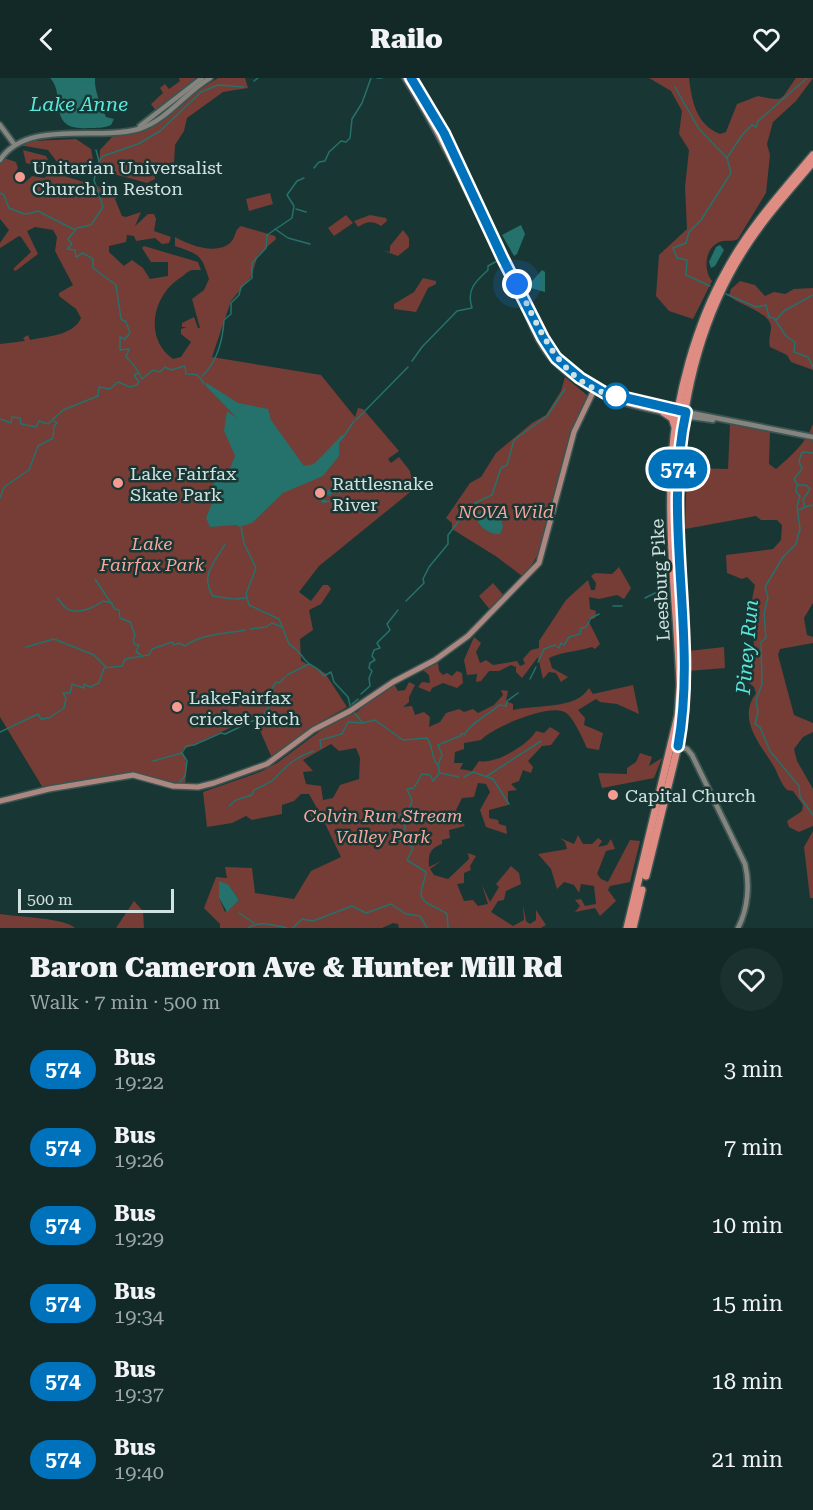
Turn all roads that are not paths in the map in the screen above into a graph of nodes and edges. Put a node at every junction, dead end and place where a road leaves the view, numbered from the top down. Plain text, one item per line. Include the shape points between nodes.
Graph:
1 (202, 78) edge
2 (210, 78) edge
3 (405, 78) edge
4 (411, 78) edge
5 (0, 125) edge
6 (130, 131) junction
7 (14, 144) junction
8 (813, 155) edge
9 (1, 158) edge
10 (813, 162) edge
11 (594, 389) junction
12 (663, 412) junction
13 (682, 413) junction
14 (675, 429) junction
15 (813, 437) edge
16 (676, 746) junction
17 (0, 801) edge
18 (627, 928) edge
19 (633, 928) edge
20 (738, 928) edge

1 - 6 main road
2 - 6 main road via 154,122
3 - 11 main road via 446,146 542,344 556,363
4 - 11 main road via 444,133 549,349
5 - 7 main road
6 - 7 main road via 29,137
7 - 9 main road
8 - 13 highway, Leesburg Pike via 760,218 725,272 697,336
10 - 13 highway, Leesburg Pike via 754,234 724,285 700,345
11 - 12 main road via 624,405
11 - 13 main road
11 - 17 main road via 574,432 538,564 514,592 434,661 321,726 267,764 207,785 173,786 131,775
12 - 13 main road
12 - 14 highway via 672,419
13 - 14 highway, Leesburg Pike
13 - 15 main road
13 - 16 highway, Leesburg Pike via 678,471 685,690
14 - 16 highway, Leesburg Pike via 671,483 680,685
16 - 18 highway, Leesburg Pike
16 - 19 highway, Leesburg Pike
16 - 20 main road via 692,755 745,864 746,909

